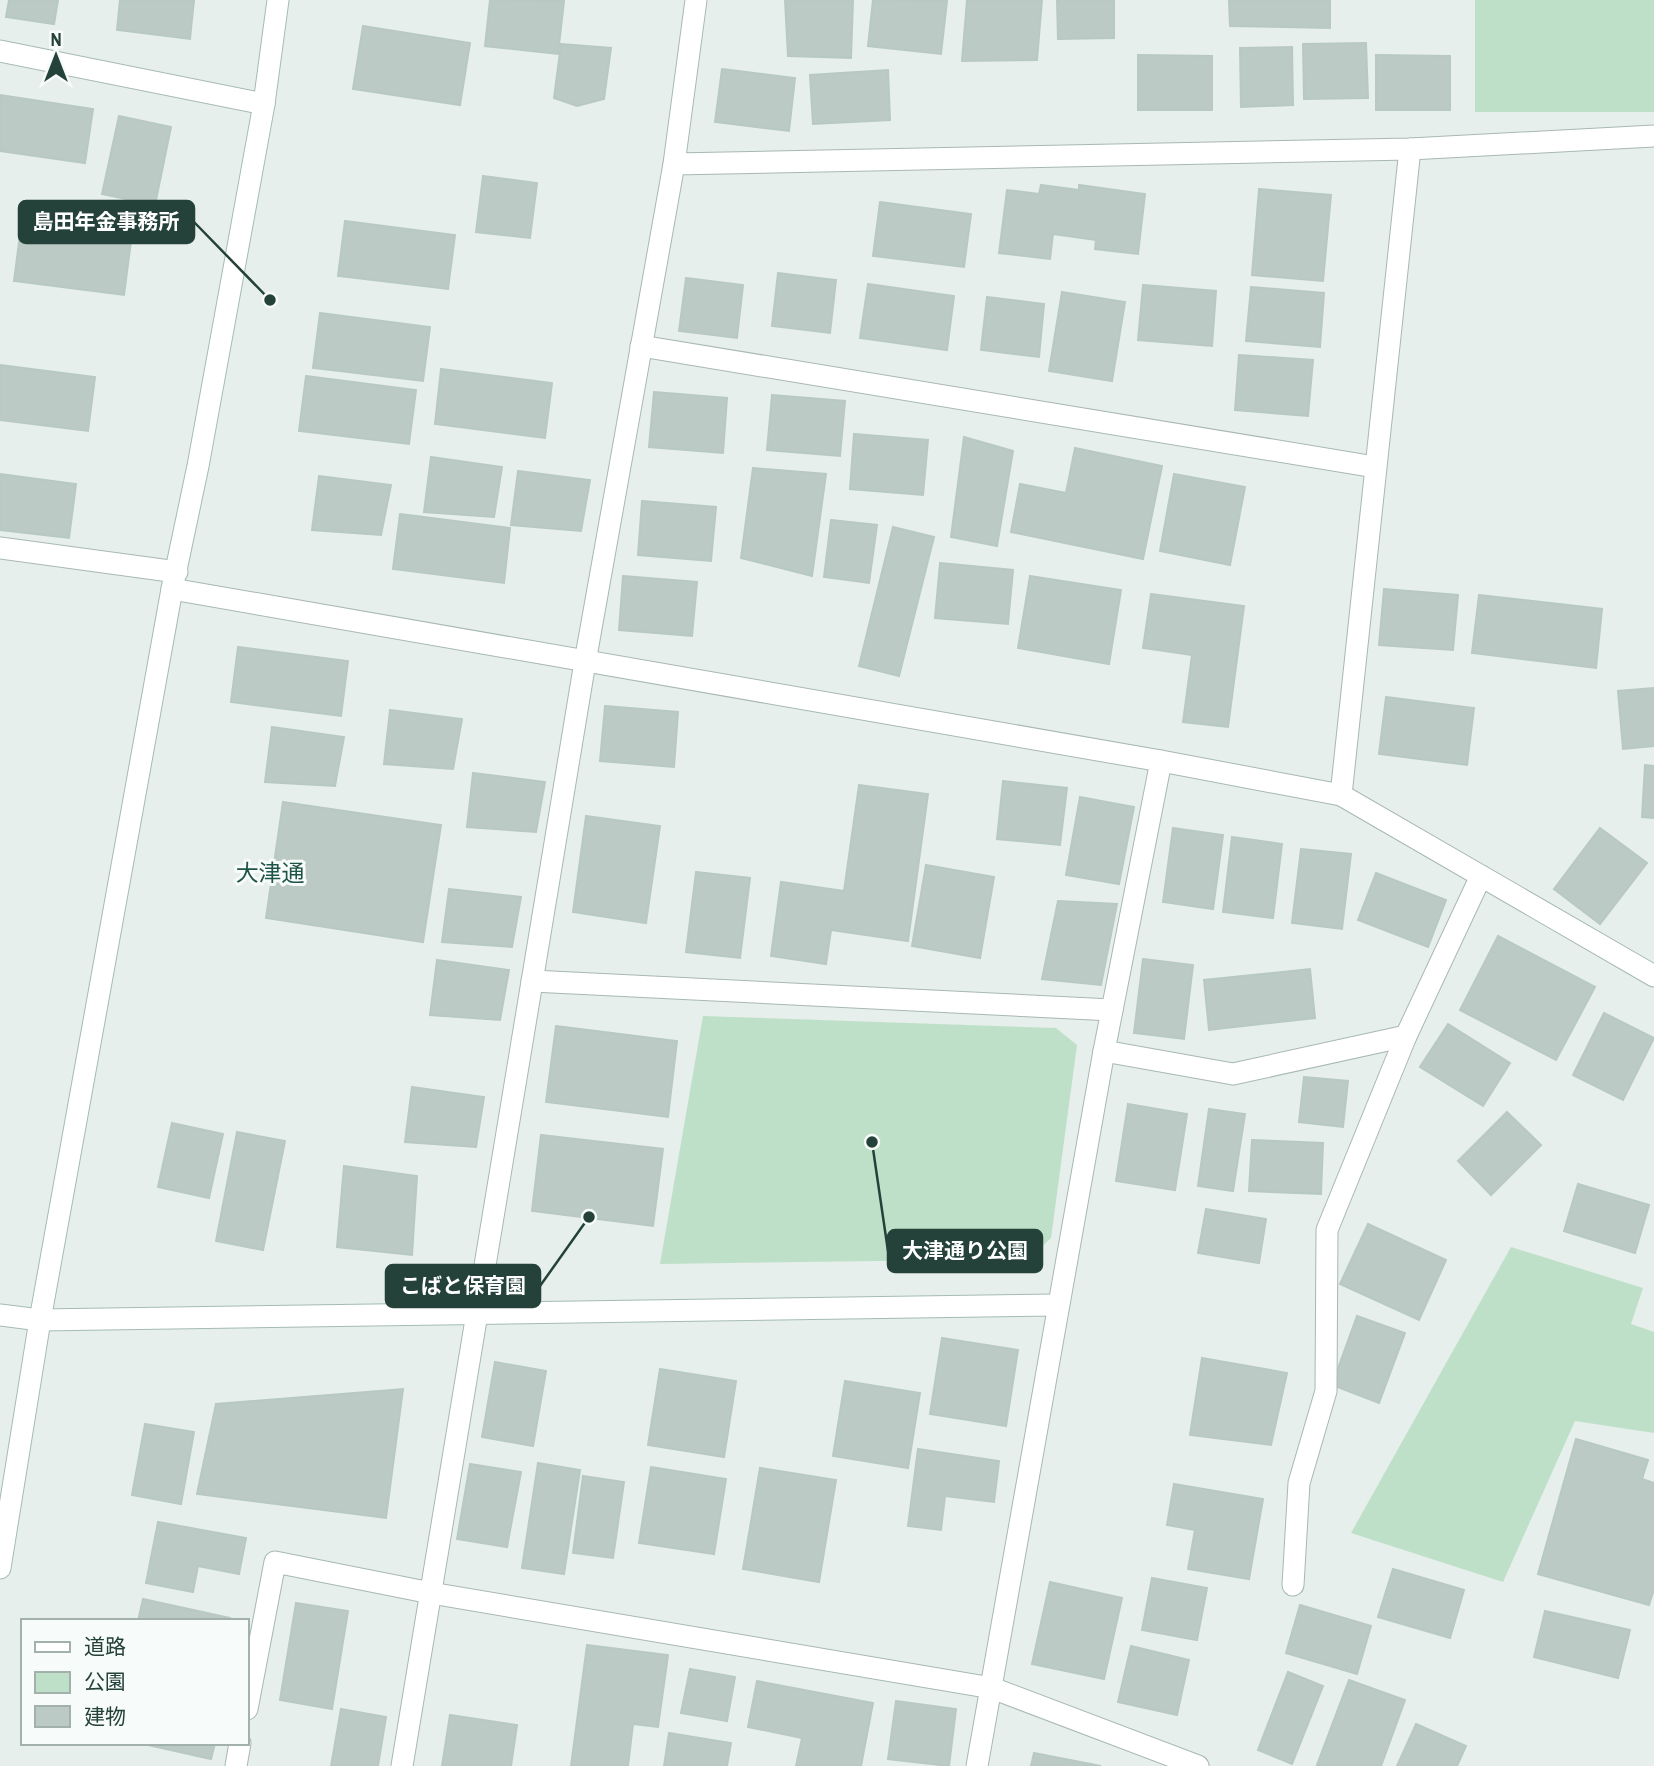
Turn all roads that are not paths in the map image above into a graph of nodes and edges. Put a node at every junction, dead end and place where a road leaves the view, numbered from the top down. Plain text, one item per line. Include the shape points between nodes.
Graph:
1 (278, 0) edge
2 (696, 0) edge
3 (0, 51) edge
4 (264, 104) junction
5 (1654, 136) edge
6 (1410, 149) junction
7 (674, 164) junction
8 (641, 346) junction
9 (1375, 467) junction
10 (0, 548) edge
11 (174, 580) junction
12 (585, 662) junction
13 (1161, 761) junction
14 (1341, 795) junction
15 (1481, 876) junction
16 (1654, 976) edge
17 (532, 981) junction
18 (1112, 1010) junction
19 (1406, 1036) junction
20 (1104, 1051) junction
21 (1058, 1305) junction
22 (477, 1313) junction
23 (0, 1315) edge
24 (40, 1320) junction
25 (0, 1568) edge
26 (1293, 1585) dead end
27 (431, 1593) junction
28 (992, 1688) junction
29 (248, 1704) edge
30 (240, 1745) edge
31 (236, 1766) edge
32 (402, 1766) edge
33 (977, 1766) edge
34 (1198, 1766) edge

1 - 4 street
2 - 7 street
3 - 4 street
4 - 11 street
5 - 6 street
6 - 7 street
6 - 9 street
7 - 8 street
8 - 9 street
8 - 12 street
9 - 14 street
10 - 11 street
11 - 12 street
11 - 24 street
12 - 13 street
12 - 17 street
13 - 14 street
13 - 18 street
14 - 15 street
15 - 16 street
15 - 19 street
17 - 18 street
17 - 22 street
18 - 20 street
19 - 20 street via 1233,1074
19 - 26 street via 1328,1230 1326,1391 1299,1483
20 - 21 street
21 - 22 street
21 - 28 street
22 - 24 street
22 - 27 street
23 - 24 street
24 - 25 street
27 - 28 street
27 - 29 street via 275,1562
27 - 32 street
28 - 33 street
28 - 34 street
30 - 31 street

